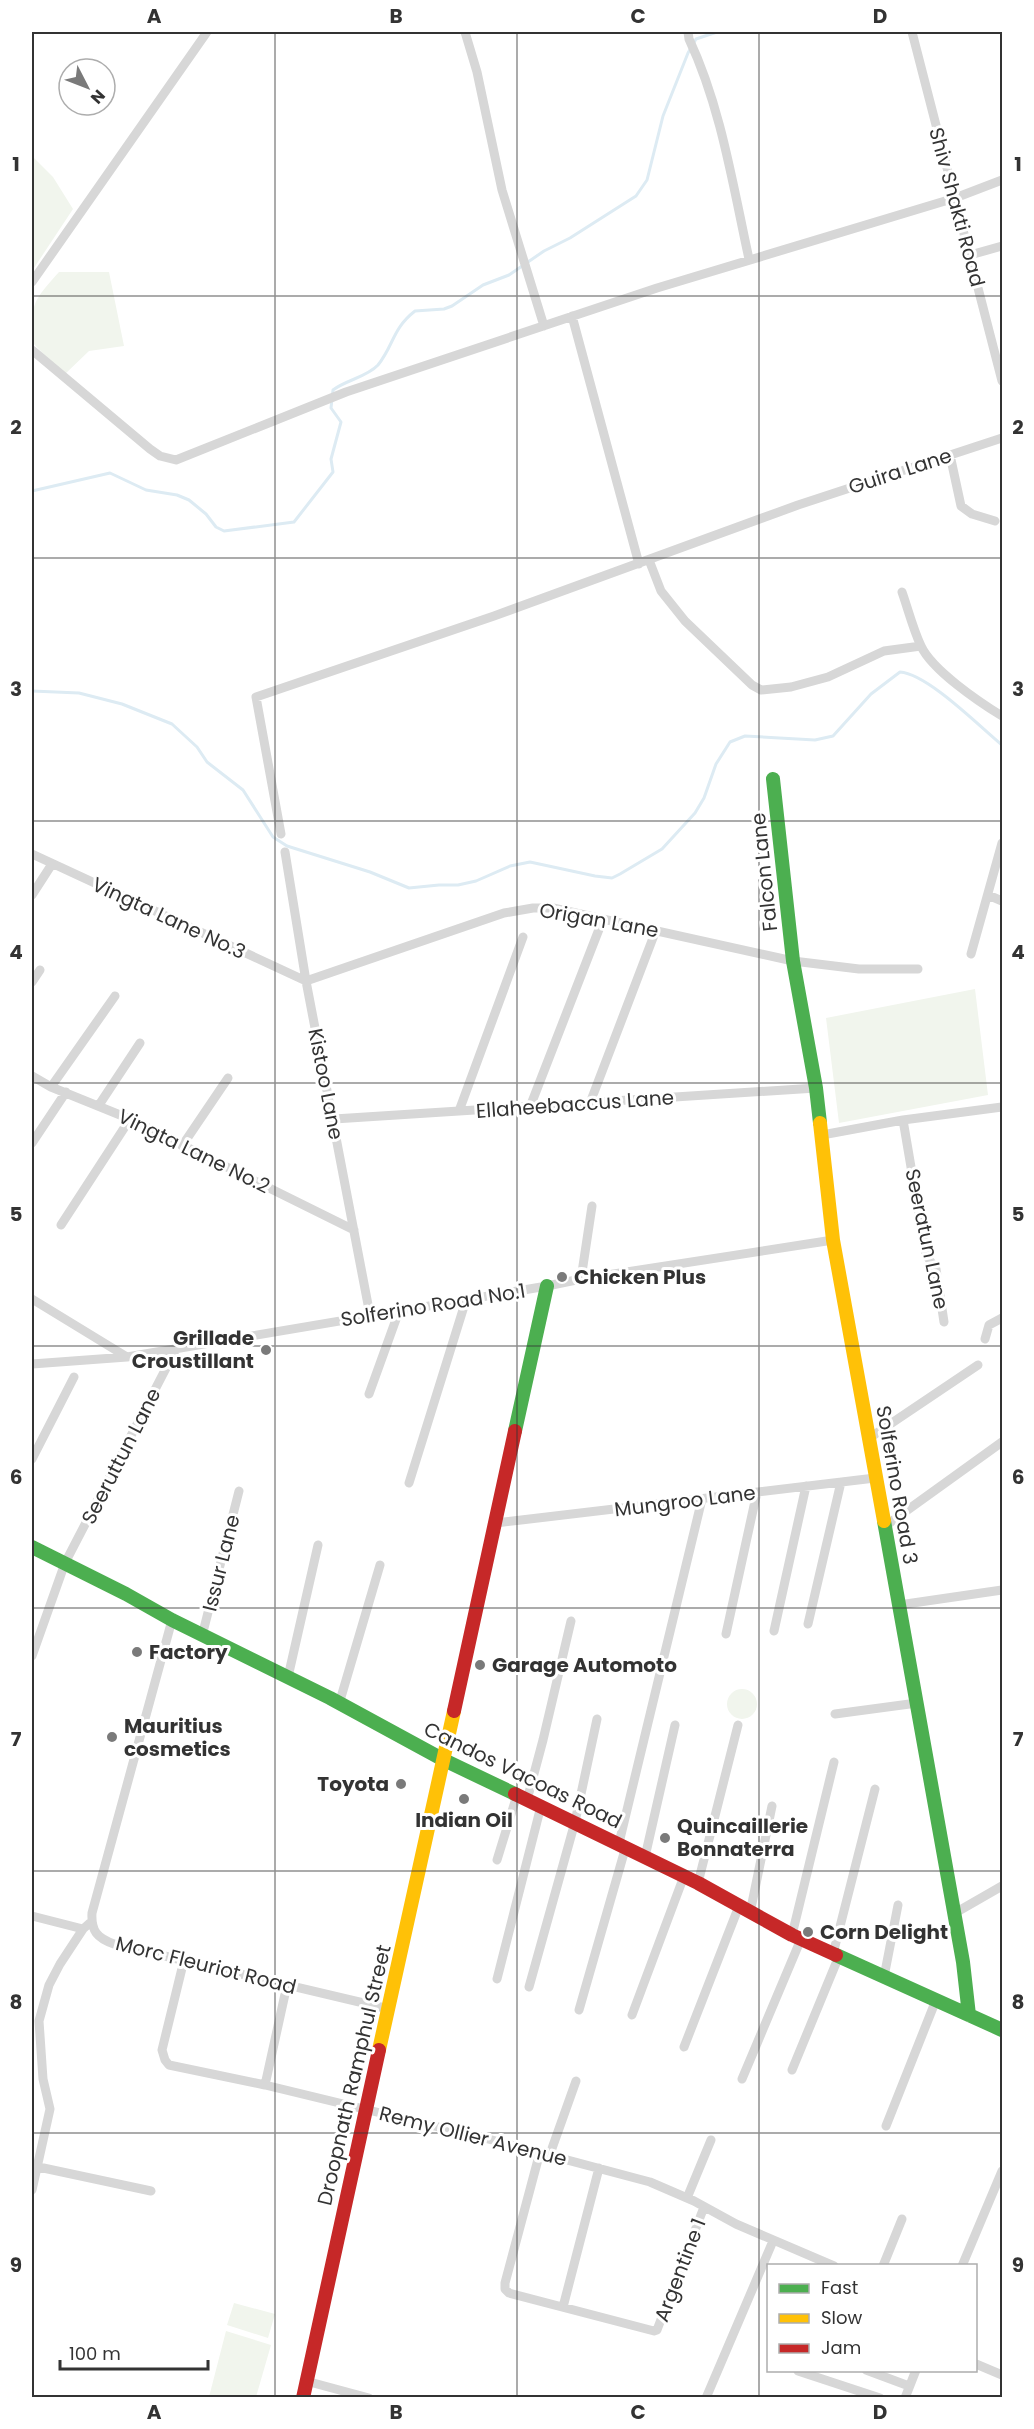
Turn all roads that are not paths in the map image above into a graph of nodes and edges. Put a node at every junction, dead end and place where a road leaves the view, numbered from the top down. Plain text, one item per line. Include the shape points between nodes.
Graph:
1 (207, 32) edge
2 (465, 32) edge
3 (688, 32) edge
4 (912, 32) edge
5 (1002, 180) edge
6 (955, 198) junction
7 (1002, 246) edge
8 (970, 255) junction
9 (749, 259) junction
10 (32, 282) edge
11 (572, 316) junction
12 (544, 326) junction
13 (32, 350) edge
14 (1002, 381) edge
15 (1002, 438) edge
16 (950, 455) junction
17 (995, 521) dead end
18 (644, 562) junction
19 (902, 592) dead end
20 (921, 646) junction
21 (1002, 716) edge
22 (773, 779) dead end
23 (281, 834) dead end
24 (1002, 843) edge
25 (285, 852) dead end
26 (32, 854) edge
27 (52, 864) junction
28 (32, 895) edge
29 (988, 895) junction
30 (1002, 901) edge
31 (603, 919) junction
32 (656, 930) junction
33 (523, 937) dead end
34 (970, 954) dead end
35 (793, 961) junction
36 (918, 969) dead end
37 (40, 970) dead end
38 (306, 981) junction
39 (32, 982) edge
40 (115, 996) dead end
41 (140, 1043) dead end
42 (32, 1076) edge
43 (228, 1078) dead end
44 (51, 1087) junction
45 (816, 1088) junction
46 (66, 1092) junction
47 (590, 1103) junction
48 (99, 1106) junction
49 (530, 1107) junction
50 (1002, 1107) edge
51 (459, 1111) junction
52 (130, 1119) junction
53 (334, 1119) junction
54 (903, 1120) junction
55 (822, 1135) junction
56 (32, 1143) edge
57 (182, 1146) junction
58 (592, 1206) dead end
59 (61, 1225) dead end
60 (354, 1230) junction
61 (833, 1240) junction
62 (581, 1279) junction
63 (547, 1286) junction
64 (32, 1299) edge
65 (465, 1300) junction
66 (399, 1311) junction
67 (370, 1315) junction
68 (1002, 1318) edge
69 (944, 1322) dead end
70 (985, 1339) dead end
71 (176, 1349) junction
72 (127, 1357) junction
73 (32, 1364) edge
74 (978, 1365) dead end
75 (74, 1377) dead end
76 (369, 1394) dead end
77 (868, 1439) junction
78 (1002, 1442) edge
79 (32, 1459) edge
80 (875, 1478) junction
81 (841, 1482) junction
82 (409, 1483) dead end
83 (806, 1486) junction
84 (239, 1491) dead end
85 (757, 1492) junction
86 (702, 1499) junction
87 (496, 1523) junction
88 (884, 1527) junction
89 (318, 1545) dead end
90 (32, 1547) edge
91 (65, 1563) junction
92 (380, 1565) dead end
93 (1002, 1590) edge
94 (899, 1605) junction
95 (172, 1620) junction
96 (571, 1621) dead end
97 (808, 1624) dead end
98 (774, 1630) dead end
99 (726, 1634) dead end
100 (202, 1636) junction
101 (32, 1656) edge
102 (288, 1677) junction
103 (917, 1703) junction
104 (339, 1704) junction
105 (835, 1714) dead end
106 (597, 1719) dead end
107 (675, 1725) dead end
108 (738, 1725) dead end
109 (444, 1760) junction
110 (834, 1762) dead end
111 (875, 1789) dead end
112 (522, 1797) junction
113 (541, 1806) junction
114 (772, 1806) dead end
115 (575, 1822) junction
116 (622, 1845) junction
117 (645, 1857) junction
118 (497, 1860) dead end
119 (684, 1876) junction
120 (698, 1883) junction
121 (1002, 1886) edge
122 (898, 1905) dead end
123 (744, 1910) junction
124 (955, 1913) junction
125 (32, 1916) edge
126 (92, 1921) junction
127 (83, 1929) junction
128 (796, 1937) junction
129 (836, 1955) junction
130 (184, 1960) junction
131 (884, 1977) junction
132 (497, 1979) dead end
133 (287, 1985) junction
134 (529, 1987) dead end
135 (936, 2000) junction
136 (389, 2009) junction
137 (579, 2010) dead end
138 (632, 2015) dead end
139 (969, 2015) junction
140 (35, 2020) edge
141 (1002, 2030) edge
142 (684, 2047) dead end
143 (792, 2070) dead end
144 (742, 2079) dead end
145 (576, 2081) dead end
146 (265, 2085) junction
147 (366, 2109) junction
148 (886, 2126) dead end
149 (711, 2140) dead end
150 (540, 2152) junction
151 (550, 2154) junction
152 (34, 2166) edge
153 (599, 2168) junction
154 (1002, 2171) edge
155 (32, 2190) edge
156 (151, 2191) dead end
157 (687, 2198) junction
158 (704, 2207) junction
159 (902, 2219) dead end
160 (773, 2241) junction
161 (831, 2264) edge
162 (883, 2264) edge
163 (962, 2264) edge
164 (563, 2307) junction
165 (977, 2365) edge
166 (804, 2372) edge
167 (871, 2372) edge
168 (915, 2372) edge
169 (1002, 2375) edge
170 (306, 2381) junction
171 (909, 2386) junction
172 (303, 2397) edge
173 (369, 2397) edge
174 (706, 2397) edge
175 (880, 2397) edge
176 (904, 2397) edge

1 - 10 street
2 - 12 street via 502,190
3 - 9 street via 706,82
4 - 6 street, Shiv Shakti Road
5 - 6 street
6 - 8 street, Shiv Shakti Road
6 - 9 street
7 - 8 street
8 - 14 street, Shiv Shakti Road
9 - 11 street
11 - 12 street
11 - 18 street
12 - 13 street via 346,392 176,460 150,449
15 - 16 street, Guira Lane
16 - 17 street via 961,506
16 - 18 street, Guira Lane
18 - 20 street via 686,621 760,690 828,677 884,651
18 - 23 street, Guira Lane via 256,697
19 - 20 street
20 - 21 street via 939,669
22 - 35 street, Falcon Lane
24 - 29 street
25 - 38 street, Kistoo Lane
26 - 27 street, Vingta Lane No.3
27 - 28 street
27 - 38 street, Vingta Lane No.3
29 - 30 street
29 - 34 street
31 - 32 street, Origan Lane
31 - 38 street, Origan Lane via 553,908 504,912
31 - 49 street
32 - 35 street, Origan Lane
32 - 47 street
33 - 51 street
35 - 36 street, Origan Lane via 859,969
35 - 45 street, Solferino Road 3
37 - 39 street
38 - 53 street, Kistoo Lane
40 - 44 street
41 - 48 street
42 - 44 street, Vingta Lane No.2
43 - 57 street
44 - 46 street, Vingta Lane No.2
45 - 47 street, Ellaheebaccus Lane
45 - 55 street, Solferino Road 3
46 - 48 street, Vingta Lane No.2
46 - 56 street
47 - 49 street, Ellaheebaccus Lane
48 - 52 street, Vingta Lane No.2
49 - 51 street, Ellaheebaccus Lane
50 - 54 street
51 - 53 street, Ellaheebaccus Lane
52 - 57 street, Vingta Lane No.2
52 - 59 street
53 - 60 street, Kistoo Lane
54 - 55 street
54 - 69 street, Seeratun Lane via 926,1255 936,1269
55 - 61 street, Solferino Road 3
57 - 60 street, Vingta Lane No.2
58 - 62 street
60 - 67 street, Kistoo Lane
61 - 62 street, Solferino Road No.1
61 - 77 street, Solferino Road 3
62 - 63 street, Solferino Road No.1
63 - 65 street, Solferino Road No.1
63 - 87 street, Droopnath Ramphul Street
64 - 72 street
65 - 66 street, Solferino Road No.1
65 - 82 street
66 - 67 street, Solferino Road No.1
66 - 76 street
67 - 71 street, Solferino Road No.1
68 - 70 street via 989,1325
71 - 72 street, Solferino Road No.1
71 - 91 street, Seeruttun Lane
72 - 73 street, Solferino Road No.1
74 - 77 street
75 - 79 street
77 - 80 street, Solferino Road 3
78 - 88 street
80 - 81 street, Mungroo Lane
80 - 88 street, Solferino Road 3
81 - 83 street, Mungroo Lane
81 - 97 street
83 - 85 street, Mungroo Lane
83 - 98 street
84 - 100 street, Issur Lane
85 - 86 street, Mungroo Lane
85 - 99 street
86 - 87 street, Mungroo Lane
86 - 116 street
87 - 109 street, Droopnath Ramphul Street
88 - 94 street, Solferino Road 3
89 - 102 street
90 - 91 street, Candos Vacoas Road
91 - 95 street, Candos Vacoas Road
91 - 101 street, Seeruttun Lane
92 - 104 street
93 - 94 street
94 - 103 street, Solferino Road 3
95 - 100 street, Candos Vacoas Road
95 - 126 street
96 - 112 street via 543,1740
100 - 102 street, Candos Vacoas Road
102 - 104 street, Candos Vacoas Road
103 - 105 street
103 - 124 street, Solferino Road 3
104 - 109 street, Candos Vacoas Road
106 - 115 street
107 - 117 street
108 - 120 street
109 - 112 street, Candos Vacoas Road
109 - 136 street, Droopnath Ramphul Street
110 - 128 street
111 - 129 street
112 - 113 street, Candos Vacoas Road
112 - 118 street
113 - 115 street, Candos Vacoas Road
113 - 132 street
114 - 123 street
115 - 116 street, Candos Vacoas Road
115 - 134 street
116 - 117 street, Candos Vacoas Road
116 - 137 street
117 - 119 street, Candos Vacoas Road
119 - 120 street, Candos Vacoas Road
119 - 138 street
120 - 123 street, Candos Vacoas Road
121 - 124 street
122 - 131 street
123 - 128 street, Candos Vacoas Road
123 - 142 street
124 - 139 street, Solferino Road 3
125 - 127 street
126 - 127 street
126 - 130 street, Morc Fleuriot Road via 96,1934 104,1940
127 - 140 street via 49,1985
128 - 129 street, Candos Vacoas Road
128 - 144 street
129 - 131 street, Candos Vacoas Road
129 - 143 street
130 - 133 street, Morc Fleuriot Road
130 - 146 street, Remy Ollier Avenue via 162,2050 165,2060 176,2068
131 - 135 street, Candos Vacoas Road
133 - 136 street, Morc Fleuriot Road
133 - 146 street
135 - 139 street, Candos Vacoas Road
135 - 148 street
136 - 147 street, Droopnath Ramphul Street
139 - 141 street, Candos Vacoas Road
140 - 152 street via 50,2109
145 - 151 street
146 - 147 street, Remy Ollier Avenue
147 - 150 street, Remy Ollier Avenue
147 - 170 street, Droopnath Ramphul Street
149 - 157 street
150 - 151 street, Remy Ollier Avenue
150 - 164 street via 505,2289 509,2294
151 - 153 street, Remy Ollier Avenue
152 - 155 street
152 - 156 street
153 - 157 street, Remy Ollier Avenue via 650,2182
153 - 164 street
154 - 163 street
157 - 158 street, Remy Ollier Avenue
158 - 160 street, Remy Ollier Avenue
158 - 164 street, Argentine 1 via 660,2328 654,2331
159 - 162 street
160 - 161 street, Remy Ollier Avenue
160 - 174 street
165 - 169 street
166 - 175 street
167 - 171 street
168 - 171 street
170 - 172 street, Droopnath Ramphul Street
170 - 173 street
171 - 176 street

